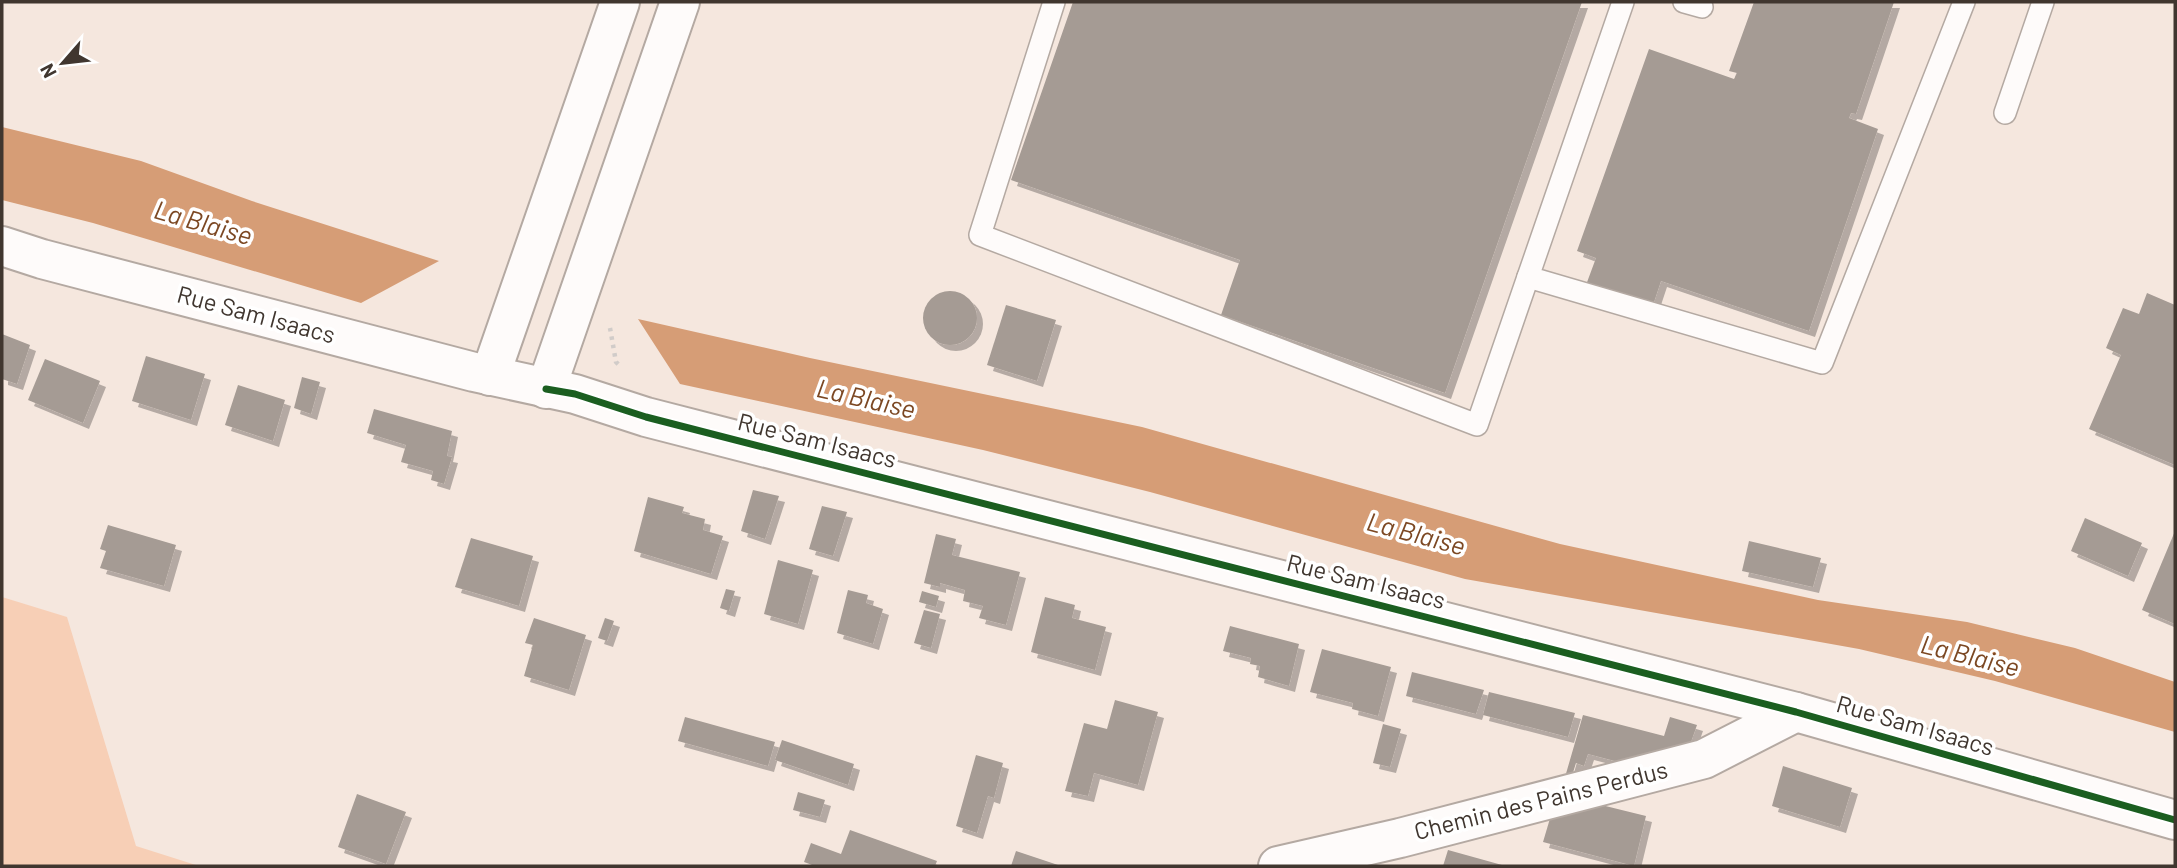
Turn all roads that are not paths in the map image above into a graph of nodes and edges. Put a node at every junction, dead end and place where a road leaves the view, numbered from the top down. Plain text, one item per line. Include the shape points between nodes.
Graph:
1 (620, 2) edge
2 (681, 2) edge
3 (1054, 2) edge
4 (1623, 2) edge
5 (1964, 2) edge
6 (2043, 2) edge
7 (2005, 113) dead end
8 (2, 246) edge
9 (1528, 277) junction
10 (490, 376) junction
11 (546, 388) junction
12 (1796, 712) junction
13 (2175, 820) edge
14 (1278, 866) edge

1 - 10 street
2 - 11 street
3 - 9 lane via 980,234 1478,425
4 - 9 lane
5 - 9 lane via 1822,363
6 - 7 lane
8 - 10 street, Rue Sam Isaacs
10 - 11 street, Rue Sam Isaacs
11 - 12 street, Rue Sam Isaacs via 659,421
12 - 13 street, Rue Sam Isaacs
12 - 14 street, Chemin des Pains Perdus via 1704,759

